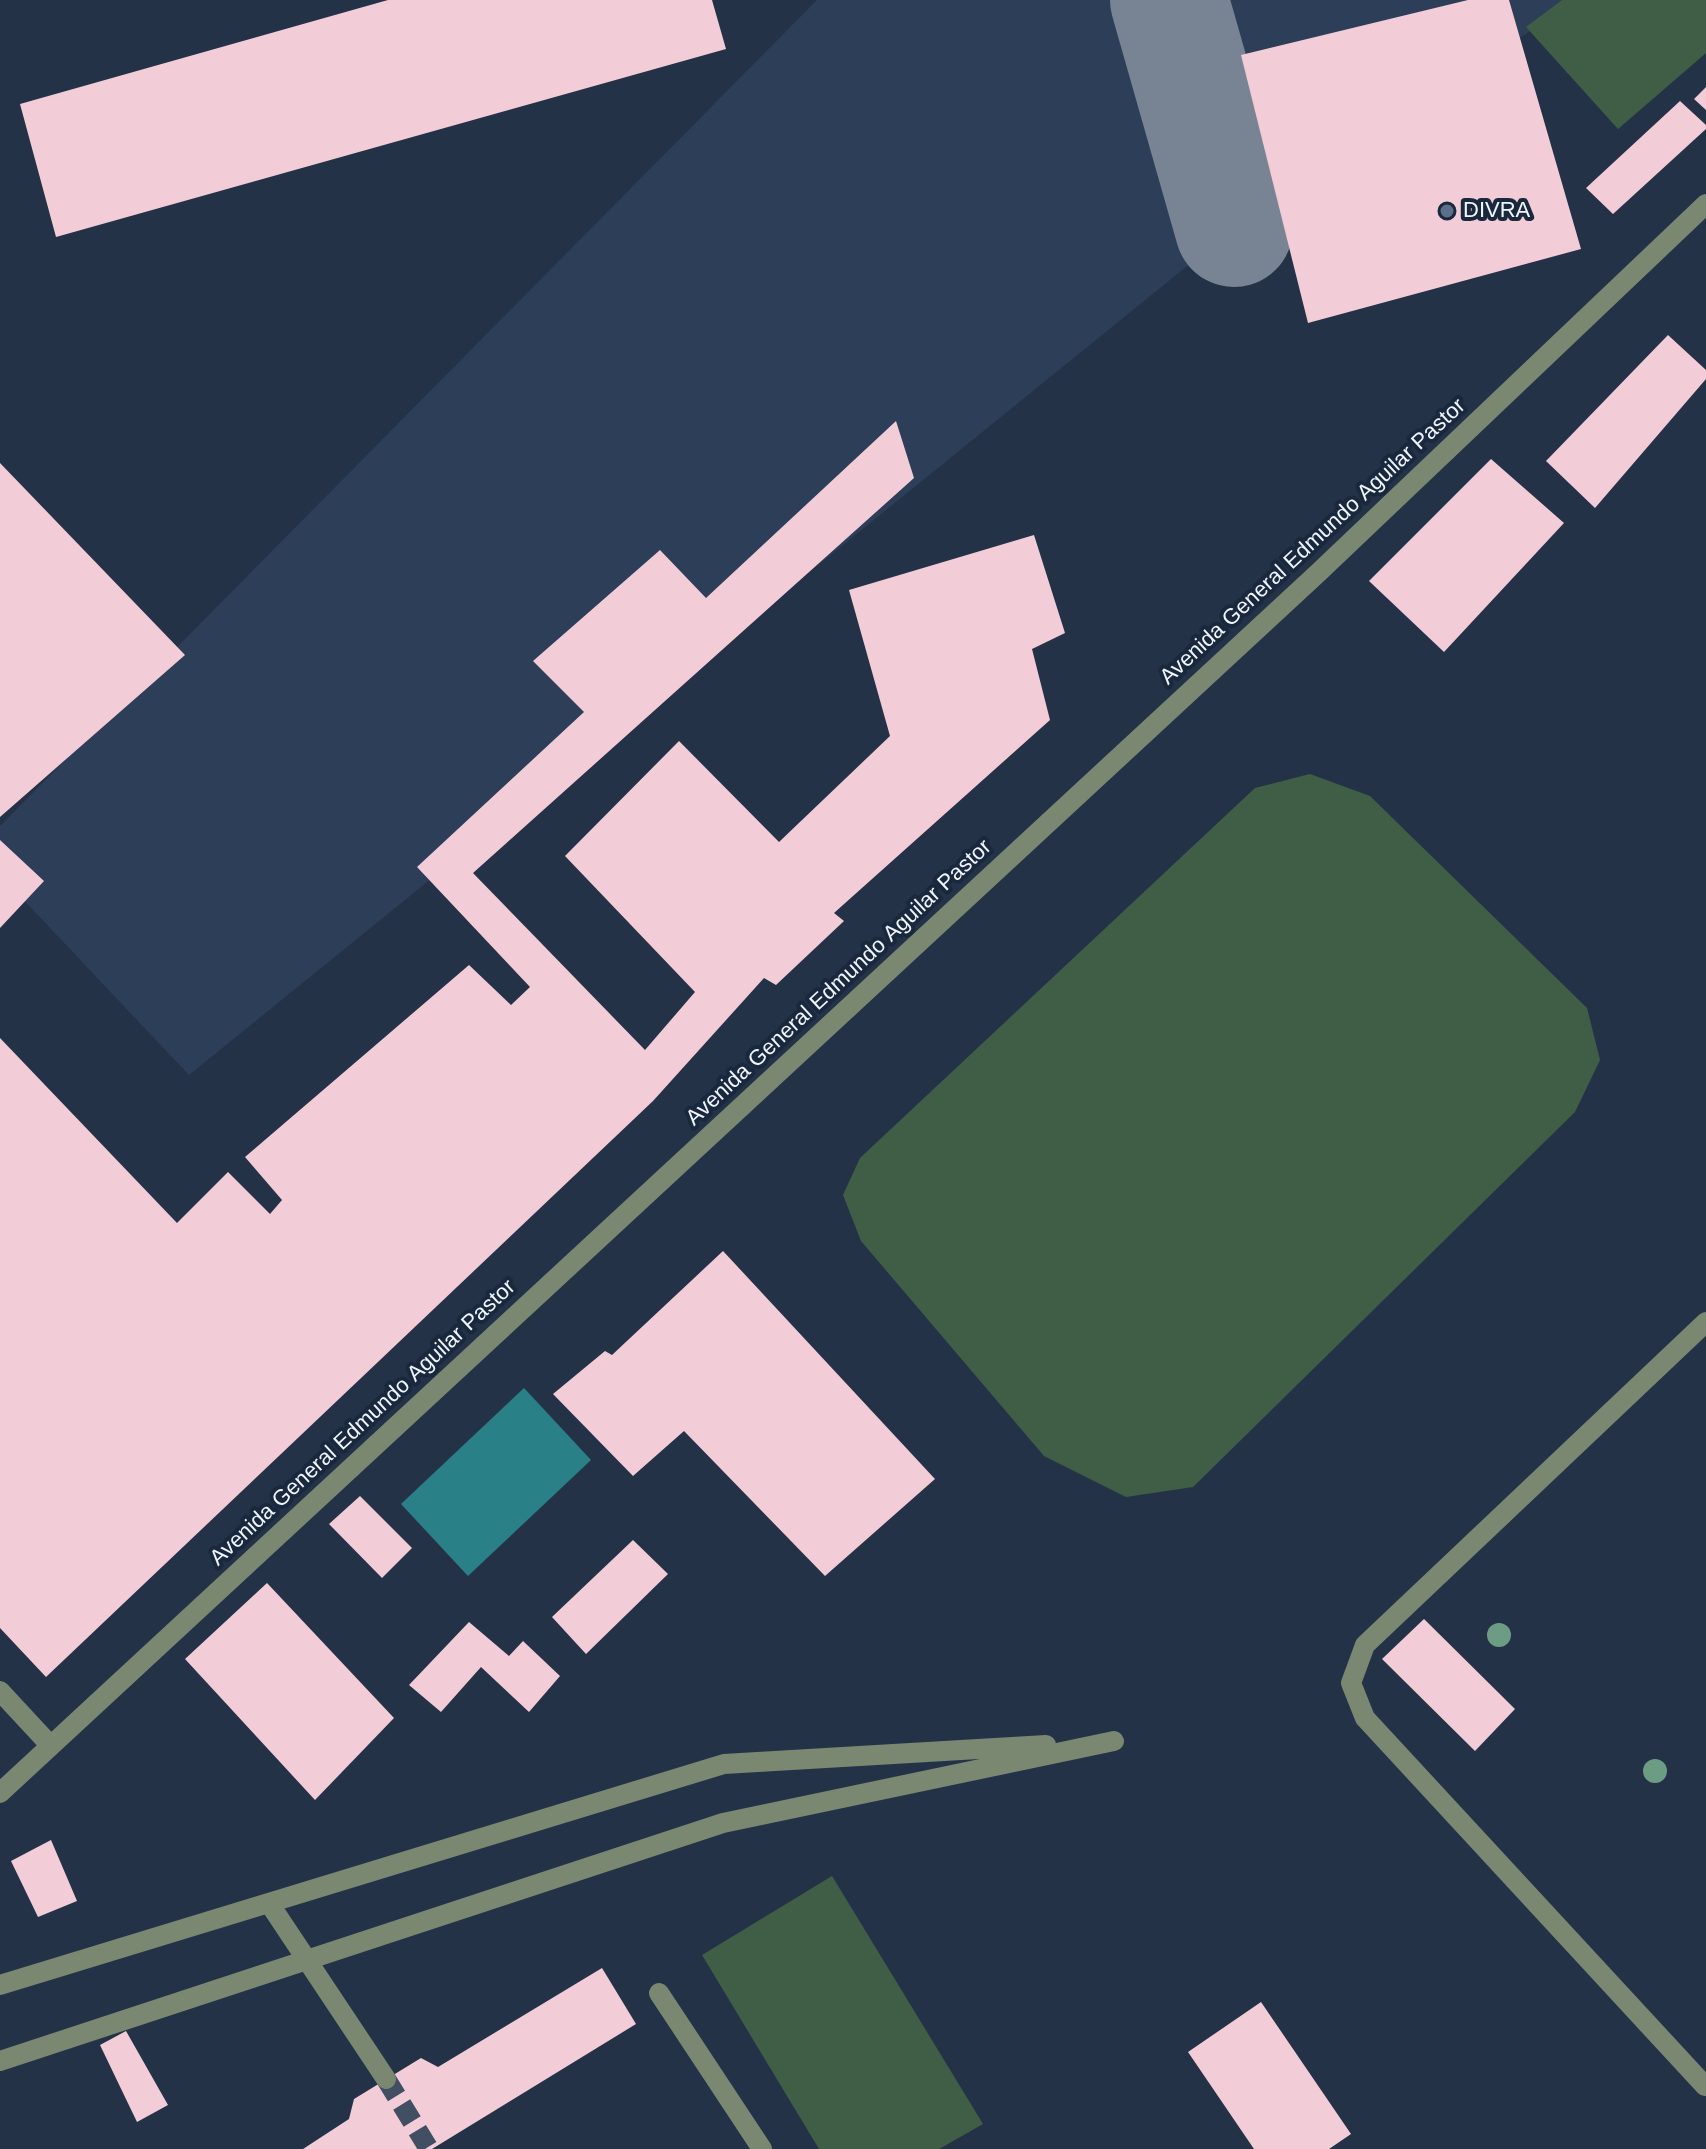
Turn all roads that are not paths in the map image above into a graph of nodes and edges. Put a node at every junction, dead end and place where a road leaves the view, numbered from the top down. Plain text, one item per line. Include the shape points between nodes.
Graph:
1 (1706, 204) edge
2 (1706, 1322) edge
3 (0, 1691) edge
4 (51, 1746) junction
5 (0, 1793) edge
6 (269, 1903) junction
7 (307, 1961) junction
8 (0, 1985) edge
9 (659, 1993) dead end
10 (0, 2061) edge
11 (386, 2079) tunnel mouth
12 (1705, 2086) edge
13 (762, 2149) edge

1 - 4 street, Avenida General Edmundo Aguilar Pastor via 1306,584
2 - 12 street via 1365,1645 1351,1683 1365,1718
3 - 4 street
4 - 5 street, Avenida General Edmundo Aguilar Pastor
6 - 7 street
6 - 7 street via 724,1764 1114,1741 723,1823
6 - 8 street
7 - 10 street
7 - 11 street
9 - 13 street

